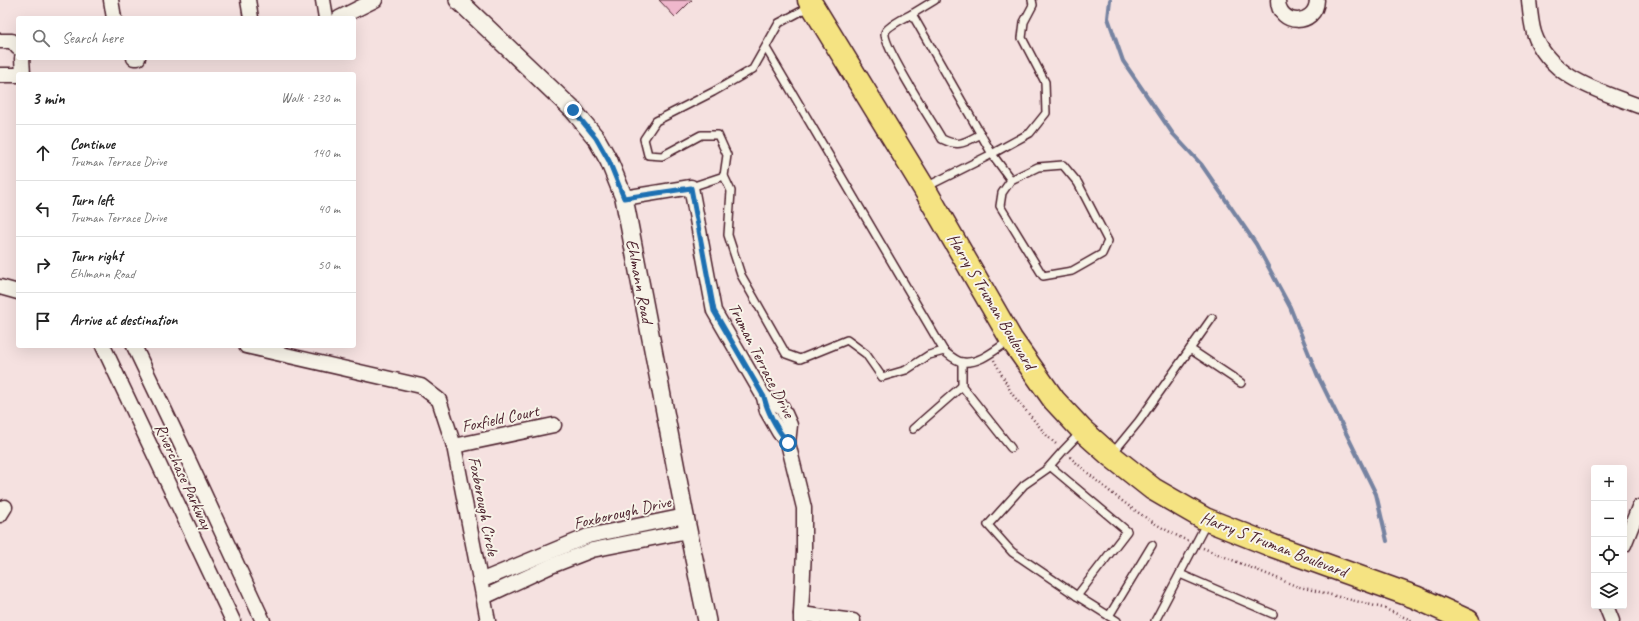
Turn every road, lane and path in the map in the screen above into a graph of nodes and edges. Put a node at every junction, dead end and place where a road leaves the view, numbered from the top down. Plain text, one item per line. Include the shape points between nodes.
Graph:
1 (111, 0) edge
2 (248, 0) edge
3 (323, 0) edge
4 (376, 0) edge
5 (458, 0) edge
6 (935, 0) edge
7 (1032, 0) edge
8 (1278, 0) edge
9 (1317, 0) edge
10 (1529, 0) edge
11 (814, 2) edge
12 (912, 14) junction
13 (114, 16) edge
14 (250, 16) edge
15 (326, 16) edge
16 (343, 16) edge
17 (0, 41) edge
18 (16, 46) edge
19 (766, 48) junction
20 (22, 60) edge
21 (24, 72) edge
22 (0, 75) edge
23 (16, 75) edge
24 (1639, 106) edge
25 (981, 134) junction
26 (992, 154) junction
27 (724, 176) junction
28 (1011, 180) junction
29 (691, 188) junction
30 (924, 188) junction
31 (624, 198) junction
32 (0, 288) edge
33 (16, 292) edge
34 (1212, 318) dead end
35 (1011, 339) junction
36 (104, 348) edge
37 (135, 348) edge
38 (255, 348) edge
39 (1190, 350) junction
40 (944, 352) junction
41 (962, 362) junction
42 (1241, 383) dead end
43 (962, 386) junction
44 (554, 425) dead end
45 (913, 429) dead end
46 (1082, 430) junction
47 (454, 446) junction
48 (1011, 448) dead end
49 (1110, 456) junction
50 (1050, 466) junction
51 (1639, 507) edge
52 (1208, 520) junction
53 (686, 524) junction
54 (1627, 537) edge
55 (1152, 545) dead end
56 (1180, 574) junction
57 (480, 581) junction
58 (1077, 596) junction
59 (484, 597) junction
60 (1607, 609) edge
61 (1273, 614) dead end
62 (1109, 616) junction
63 (801, 618) edge
64 (233, 621) edge
65 (263, 621) edge
66 (488, 621) edge
67 (707, 621) edge
68 (853, 621) edge
69 (1117, 621) edge
70 (1155, 621) edge
71 (1468, 621) edge
72 (1612, 621) edge

1 - 13 street
2 - 14 street
3 - 15 street
4 - 16 street
5 - 31 street, Ehlmann Road via 573,110 596,138 609,161
6 - 12 lane
7 - 26 lane via 1033,5 1024,22 1022,38 1045,82 1046,113 1030,133
8 - 9 street via 1284,14 1295,20 1307,18 1312,14
10 - 24 street via 1534,33 1544,52 1560,70 1579,82
11 - 19 lane via 779,23
11 - 30 main road, Harry S Truman Boulevard
12 - 25 lane
12 - 25 lane via 888,29 885,34 886,42 896,61 942,139 952,144 962,143
17 - 18 street via 12,41
19 - 27 lane via 753,69 656,121 644,139 648,155 662,156 701,135 718,135 727,155
19 - 40 lane
20 - 21 street
22 - 23 street
25 - 26 lane
26 - 28 lane
26 - 30 lane
27 - 29 lane
27 - 40 lane via 731,191 728,235 740,275 786,354 800,359 847,340 866,354 882,377 906,370 929,355
28 - 28 lane via 1002,193 1000,206 1043,276 1072,270 1102,254 1108,241 1078,183 1062,165 1038,167
29 - 31 street
29 - 63 street, Truman Terrace Drive via 714,311 764,397 779,432 788,443 804,508
30 - 35 main road, Harry S Truman Boulevard
31 - 53 street, Ehlmann Road
32 - 33 street
34 - 39 lane
35 - 41 lane via 986,356
35 - 46 main road, Harry S Truman Boulevard via 1054,400
36 - 64 street, Riverchase Parkway
37 - 65 street, Riverchase Parkway
38 - 47 street, Foxborough Circle via 421,386 439,400
39 - 42 lane
39 - 49 lane via 1139,421
40 - 41 lane
41 - 43 lane
43 - 45 lane
43 - 48 lane
44 - 47 street, Foxfield Court
46 - 49 main road, Harry S Truman Boulevard
46 - 50 lane
47 - 57 street, Foxborough Circle
49 - 52 main road, Harry S Truman Boulevard via 1153,489
50 - 58 lane via 1127,531
50 - 58 lane via 1024,485 988,525 1012,552
51 - 54 street
52 - 56 lane
52 - 71 main road, Harry S Truman Boulevard via 1415,597
53 - 57 street, Foxborough Drive via 588,536
53 - 59 street, Foxborough Drive via 592,550
53 - 67 street, Ehlmann Road
55 - 62 lane
56 - 61 lane
56 - 70 lane
57 - 59 street, Foxborough Circle
58 - 62 lane
59 - 66 street, Foxborough Circle
60 - 72 street
62 - 69 lane
63 - 68 street, Truman Terrace Drive

